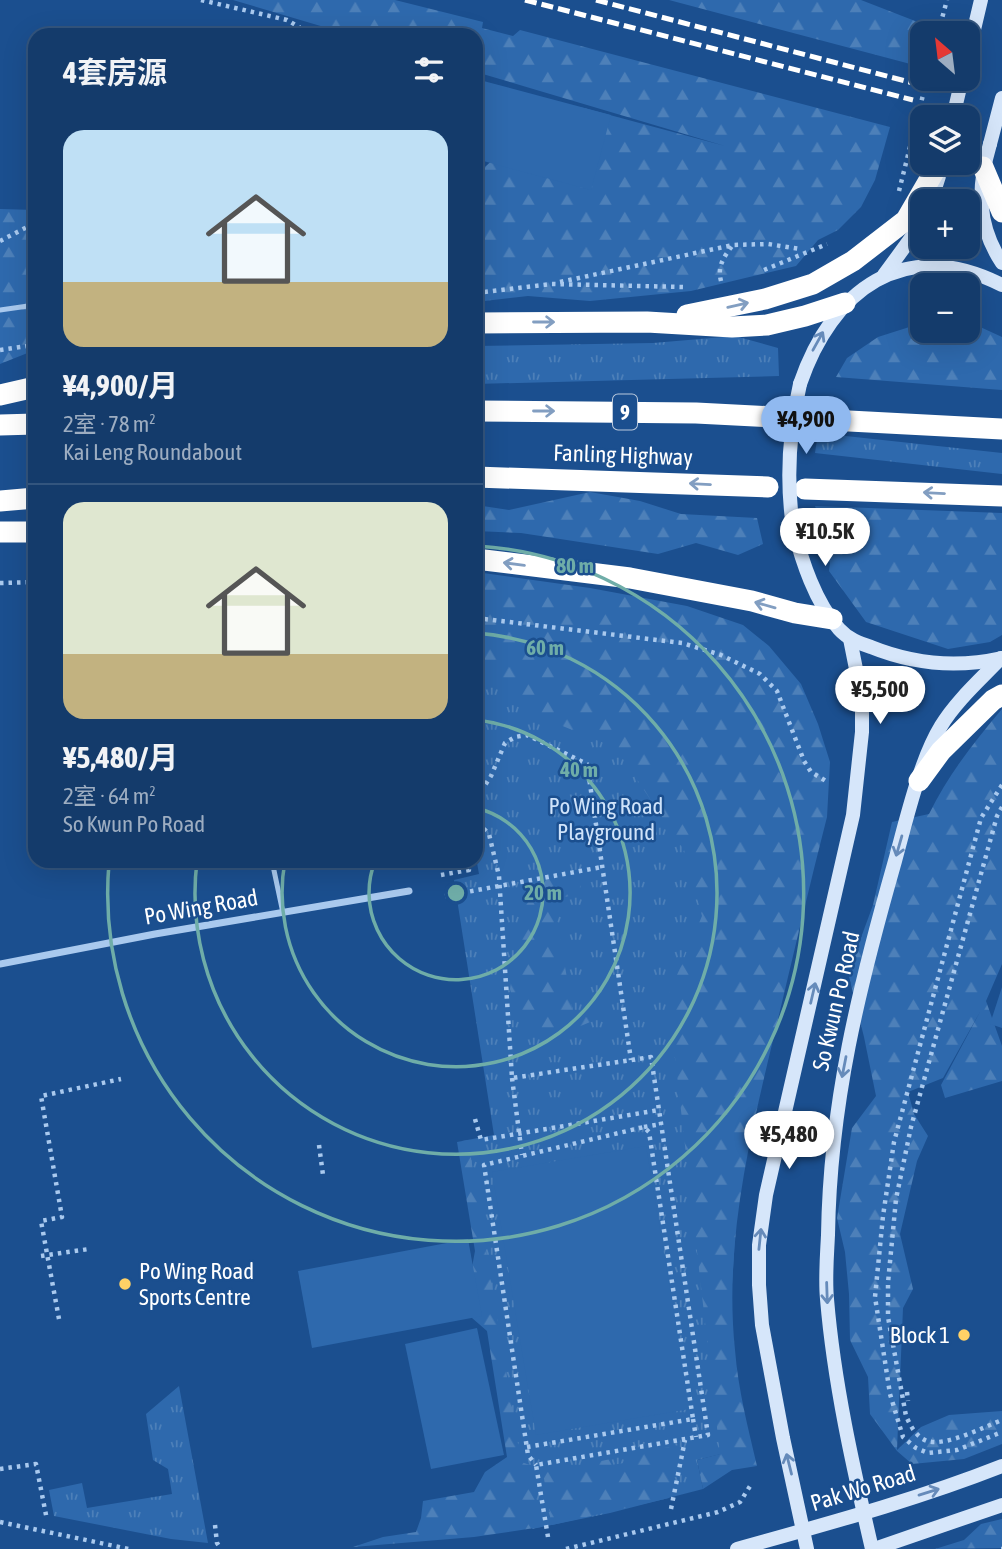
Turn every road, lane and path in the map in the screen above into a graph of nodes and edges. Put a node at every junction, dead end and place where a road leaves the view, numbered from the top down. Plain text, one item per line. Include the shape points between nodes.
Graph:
1 (201, 0) edge
2 (947, 0) edge
3 (981, 0) edge
4 (941, 21) edge
5 (976, 21) edge
6 (300, 28) edge
7 (924, 91) edge
8 (1002, 98) edge
9 (983, 167) junction
10 (933, 175) edge
11 (891, 199) dead end
12 (1002, 212) edge
13 (28, 227) edge
14 (910, 239) edge
15 (836, 240) dead end
16 (0, 241) edge
17 (733, 245) junction
18 (800, 249) dead end
19 (1002, 263) edge
20 (761, 271) dead end
21 (883, 276) junction
22 (731, 279) dead end
23 (552, 284) junction
24 (1002, 285) edge
25 (694, 286) dead end
26 (483, 292) edge
27 (845, 303) junction
28 (28, 306) edge
29 (0, 310) edge
30 (647, 321) junction
31 (483, 323) edge
32 (28, 346) edge
33 (0, 350) edge
34 (28, 389) edge
35 (0, 395) edge
36 (483, 411) edge
37 (774, 417) dead end
38 (811, 419) dead end
39 (28, 424) edge
40 (0, 425) edge
41 (1002, 429) edge
42 (483, 477) edge
43 (768, 487) dead end
44 (805, 489) dead end
45 (1002, 496) edge
46 (28, 499) edge
47 (0, 502) edge
48 (0, 532) edge
49 (28, 532) edge
50 (483, 560) edge
51 (28, 582) edge
52 (0, 583) edge
53 (483, 619) edge
54 (832, 619) junction
55 (850, 639) junction
56 (1002, 658) edge
57 (1002, 695) edge
58 (827, 781) dead end
59 (919, 781) junction
60 (1002, 785) edge
61 (483, 790) edge
62 (1002, 807) edge
63 (483, 828) edge
64 (602, 867) junction
65 (274, 868) edge
66 (469, 868) edge
67 (441, 875) dead end
68 (500, 886) junction
69 (409, 891) dead end
70 (445, 896) dead end
71 (284, 913) junction
72 (0, 964) edge
73 (631, 1060) junction
74 (512, 1078) junction
75 (121, 1079) dead end
76 (659, 1110) junction
77 (475, 1119) dead end
78 (661, 1124) junction
79 (643, 1127) junction
80 (519, 1133) junction
81 (319, 1145) dead end
82 (522, 1155) junction
83 (323, 1175) dead end
84 (89, 1249) dead end
85 (41, 1256) dead end
86 (59, 1319) dead end
87 (907, 1392) dead end
88 (908, 1401) dead end
89 (693, 1419) junction
90 (1002, 1420) edge
91 (1002, 1432) edge
92 (696, 1437) junction
93 (685, 1440) junction
94 (527, 1447) junction
95 (536, 1465) junction
96 (1002, 1466) edge
97 (0, 1469) edge
98 (752, 1483) dead end
99 (1002, 1505) edge
100 (671, 1509) dead end
101 (864, 1512) junction
102 (47, 1520) dead end
103 (0, 1522) edge
104 (215, 1525) dead end
105 (802, 1531) junction
106 (548, 1537) dead end
107 (129, 1549) edge
108 (221, 1549) edge
109 (566, 1549) edge
110 (737, 1549) edge
111 (807, 1549) edge
112 (873, 1549) edge

1 - 6 path via 287,20
2 - 4 path
3 - 5 main road
7 - 11 path, bridge via 899,191
8 - 9 main road, bridge
9 - 12 highway
9 - 19 main road via 982,222
30 -> 10 highway via 738,305 813,284 853,261 905,220
13 - 16 path
14 - 21 main road
15 - 20 path
17 - 18 path
17 - 22 path via 719,274 721,281
17 - 23 path
21 - 24 main road via 940,265 962,268
21 - 27 main road
23 - 25 path
23 - 26 path
27 - 30 highway via 767,326
54 -> 27 main road, bridge via 808,574 793,527 789,450 800,384 818,340
28 - 29 lane
31 -> 30 highway
32 - 33 path
34 - 35 highway
36 -> 37 highway, Fanling Highway / 9
38 - 41 highway
39 - 40 highway
43 -> 42 highway, Fanling Highway
45 -> 44 highway
46 - 47 highway
48 - 49 highway
54 -> 50 highway via 630,578
51 - 52 path
53 - 58 path via 682,643 721,655 760,674 777,691 804,761 811,772
54 - 55 main road
55 - 56 main road via 897,657 945,664
105 -> 55 main road, So Kwun Po Road via 762,1325 759,1245 766,1195 853,815 862,699
56 - 59 main road, So Kwun Po Road via 941,725
57 - 59 highway via 941,751
59 -> 101 main road, So Kwun Po Road via 865,965 842,1075 829,1175 826,1297
60 - 91 path via 981,818 894,1142 875,1297 890,1394 903,1437 928,1453 957,1450
61 - 64 path via 505,743 515,737 527,735 587,764
62 - 90 path via 911,1127 896,1199 888,1317 912,1430 926,1441 939,1441
63 - 68 path via 489,834
64 - 68 path
64 - 73 path
65 - 71 lane
66 - 67 path
68 - 70 path
68 - 74 path
69 - 71 street, Po Wing Road
71 - 72 street, Po Wing Road
73 - 74 path
73 - 76 path via 651,1057
74 - 80 path
75 - 86 path via 41,1096 62,1217 41,1221
76 - 78 path
76 - 80 path
77 - 80 path via 481,1140
78 - 79 path
78 - 92 path via 708,1435
79 - 82 path
79 - 89 path via 649,1132
80 - 82 path
81 - 83 path
82 - 94 path via 484,1165
84 - 85 path, bridge
87 - 88 path
89 - 92 path
89 - 94 path
92 - 93 path
93 - 95 path
93 - 100 path
94 - 95 path
95 - 106 path
101 -> 96 main road, Pak Wo Road
97 - 102 path via 36,1464
98 - 109 path via 740,1502 718,1512
99 - 112 main road
101 - 105 main road, Pak Wo Road
101 - 112 main road, So Kwun Po Road
103 - 107 path
104 - 108 path
105 - 110 main road, Pak Wo Road
105 - 111 main road, So Kwun Po Road

